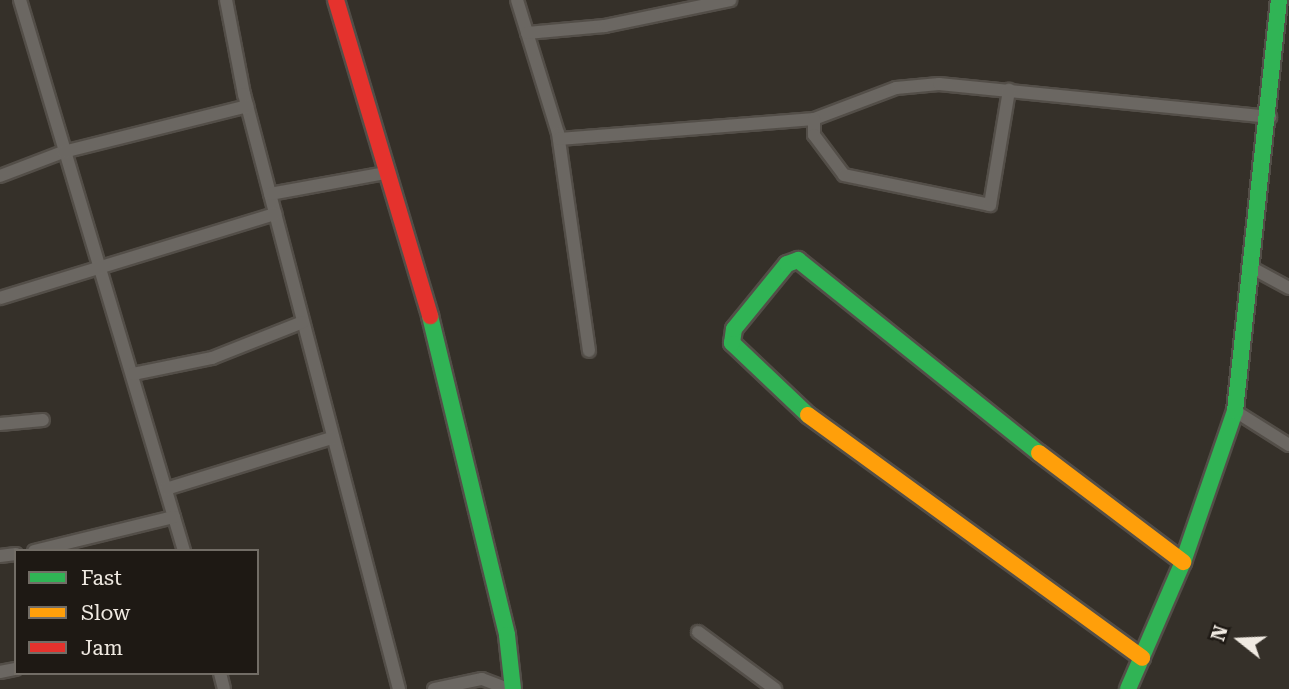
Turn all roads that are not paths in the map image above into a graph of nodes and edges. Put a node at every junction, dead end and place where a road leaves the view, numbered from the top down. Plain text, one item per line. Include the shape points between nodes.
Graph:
1 (20, 0) edge
2 (226, 0) edge
3 (336, 0) edge
4 (517, 0) edge
5 (730, 0) edge
6 (1279, 0) edge
7 (527, 33) junction
8 (1009, 90) junction
9 (247, 106) junction
10 (1270, 117) junction
11 (814, 119) junction
12 (559, 139) junction
13 (63, 152) junction
14 (386, 173) junction
15 (0, 176) edge
16 (270, 194) junction
17 (275, 214) junction
18 (1252, 268) junction
19 (103, 269) junction
20 (1289, 288) edge
21 (0, 298) edge
22 (303, 322) junction
23 (589, 351) dead end
24 (133, 374) junction
25 (1235, 411) junction
26 (43, 420) dead end
27 (0, 424) edge
28 (332, 438) junction
29 (1289, 445) edge
30 (166, 489) junction
31 (174, 517) junction
32 (42, 549) edge
33 (183, 549) edge
34 (1183, 562) junction
35 (698, 632) dead end
36 (1142, 658) junction
37 (399, 689) edge
38 (434, 689) edge
39 (510, 689) edge
40 (775, 689) edge
41 (1128, 689) edge

1 - 13 street
2 - 9 street
3 - 14 street
4 - 7 street
5 - 7 street via 604,26
6 - 10 street
7 - 12 street
8 - 10 street
8 - 11 street via 896,88
8 - 11 street via 990,205 845,175 814,135
9 - 13 street
9 - 16 street
10 - 18 street
11 - 12 street
12 - 23 street
13 - 15 street
13 - 19 street
14 - 16 street
14 - 39 street via 435,332 507,635
16 - 17 street
17 - 19 street
17 - 22 street
18 - 20 street
18 - 25 street
19 - 21 street
19 - 24 street
22 - 24 street via 212,358
22 - 28 street
24 - 30 street
25 - 29 street
25 - 34 street
26 - 27 street
28 - 30 street
28 - 37 street via 367,547
30 - 31 street
31 - 32 street
31 - 33 street
34 - 36 street
34 - 36 street via 931,371 798,260 788,264 734,329 732,343 766,380 856,456
35 - 40 street
36 - 41 street
38 - 39 street via 482,679

